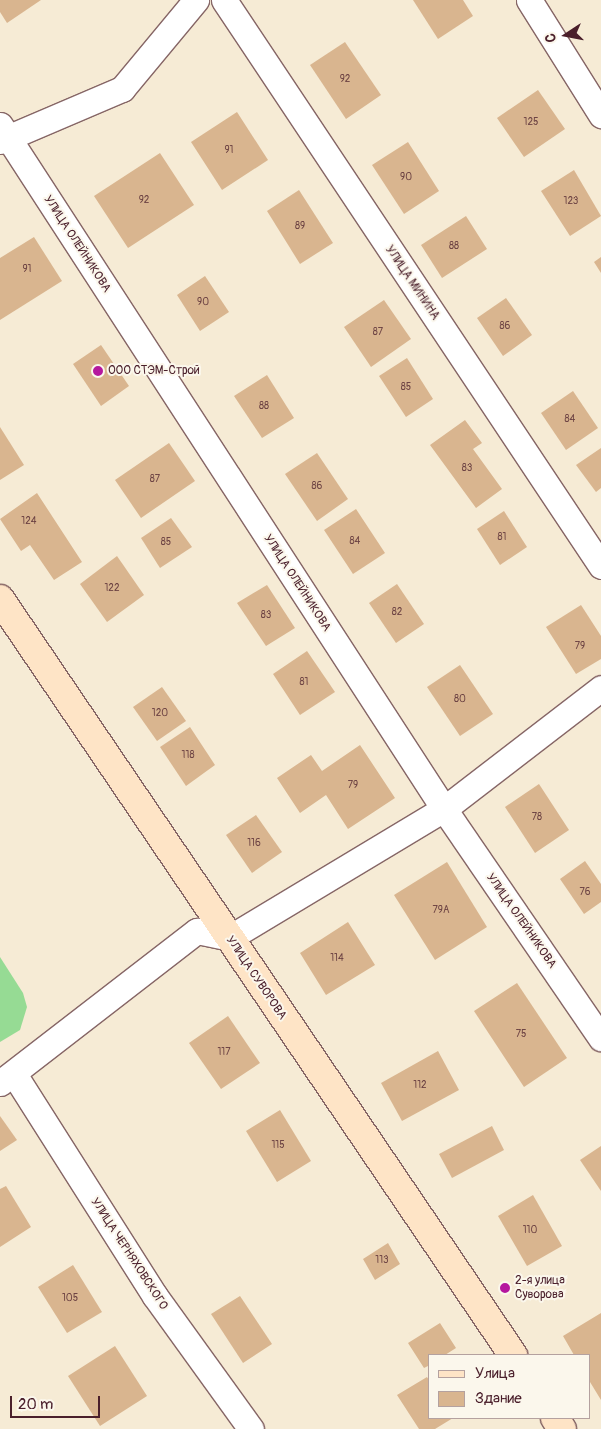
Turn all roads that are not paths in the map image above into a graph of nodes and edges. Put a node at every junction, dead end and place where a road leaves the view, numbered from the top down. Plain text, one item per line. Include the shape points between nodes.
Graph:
1 (196, 0) edge
2 (224, 0) edge
3 (529, 0) edge
4 (601, 115) edge
5 (2, 134) edge
6 (601, 566) edge
7 (0, 599) edge
8 (601, 688) edge
9 (444, 809) junction
10 (229, 938) junction
11 (601, 1038) edge
12 (7, 1078) edge
13 (512, 1354) edge
14 (251, 1429) edge

1 - 5 street via 122,89
2 - 6 street, УЛИЦА МИНИНА
3 - 4 street
5 - 9 street, УЛИЦА ОЛЕЙНИКОВА
7 - 10 street, УЛИЦА СУВОРОВА
8 - 9 street
9 - 10 street
9 - 11 street, УЛИЦА ОЛЕЙНИКОВА
10 - 12 street via 197,931
10 - 13 street, УЛИЦА СУВОРОВА
12 - 14 street, УЛИЦА ЧЕРНЯХОВСКОГО via 155,1296

